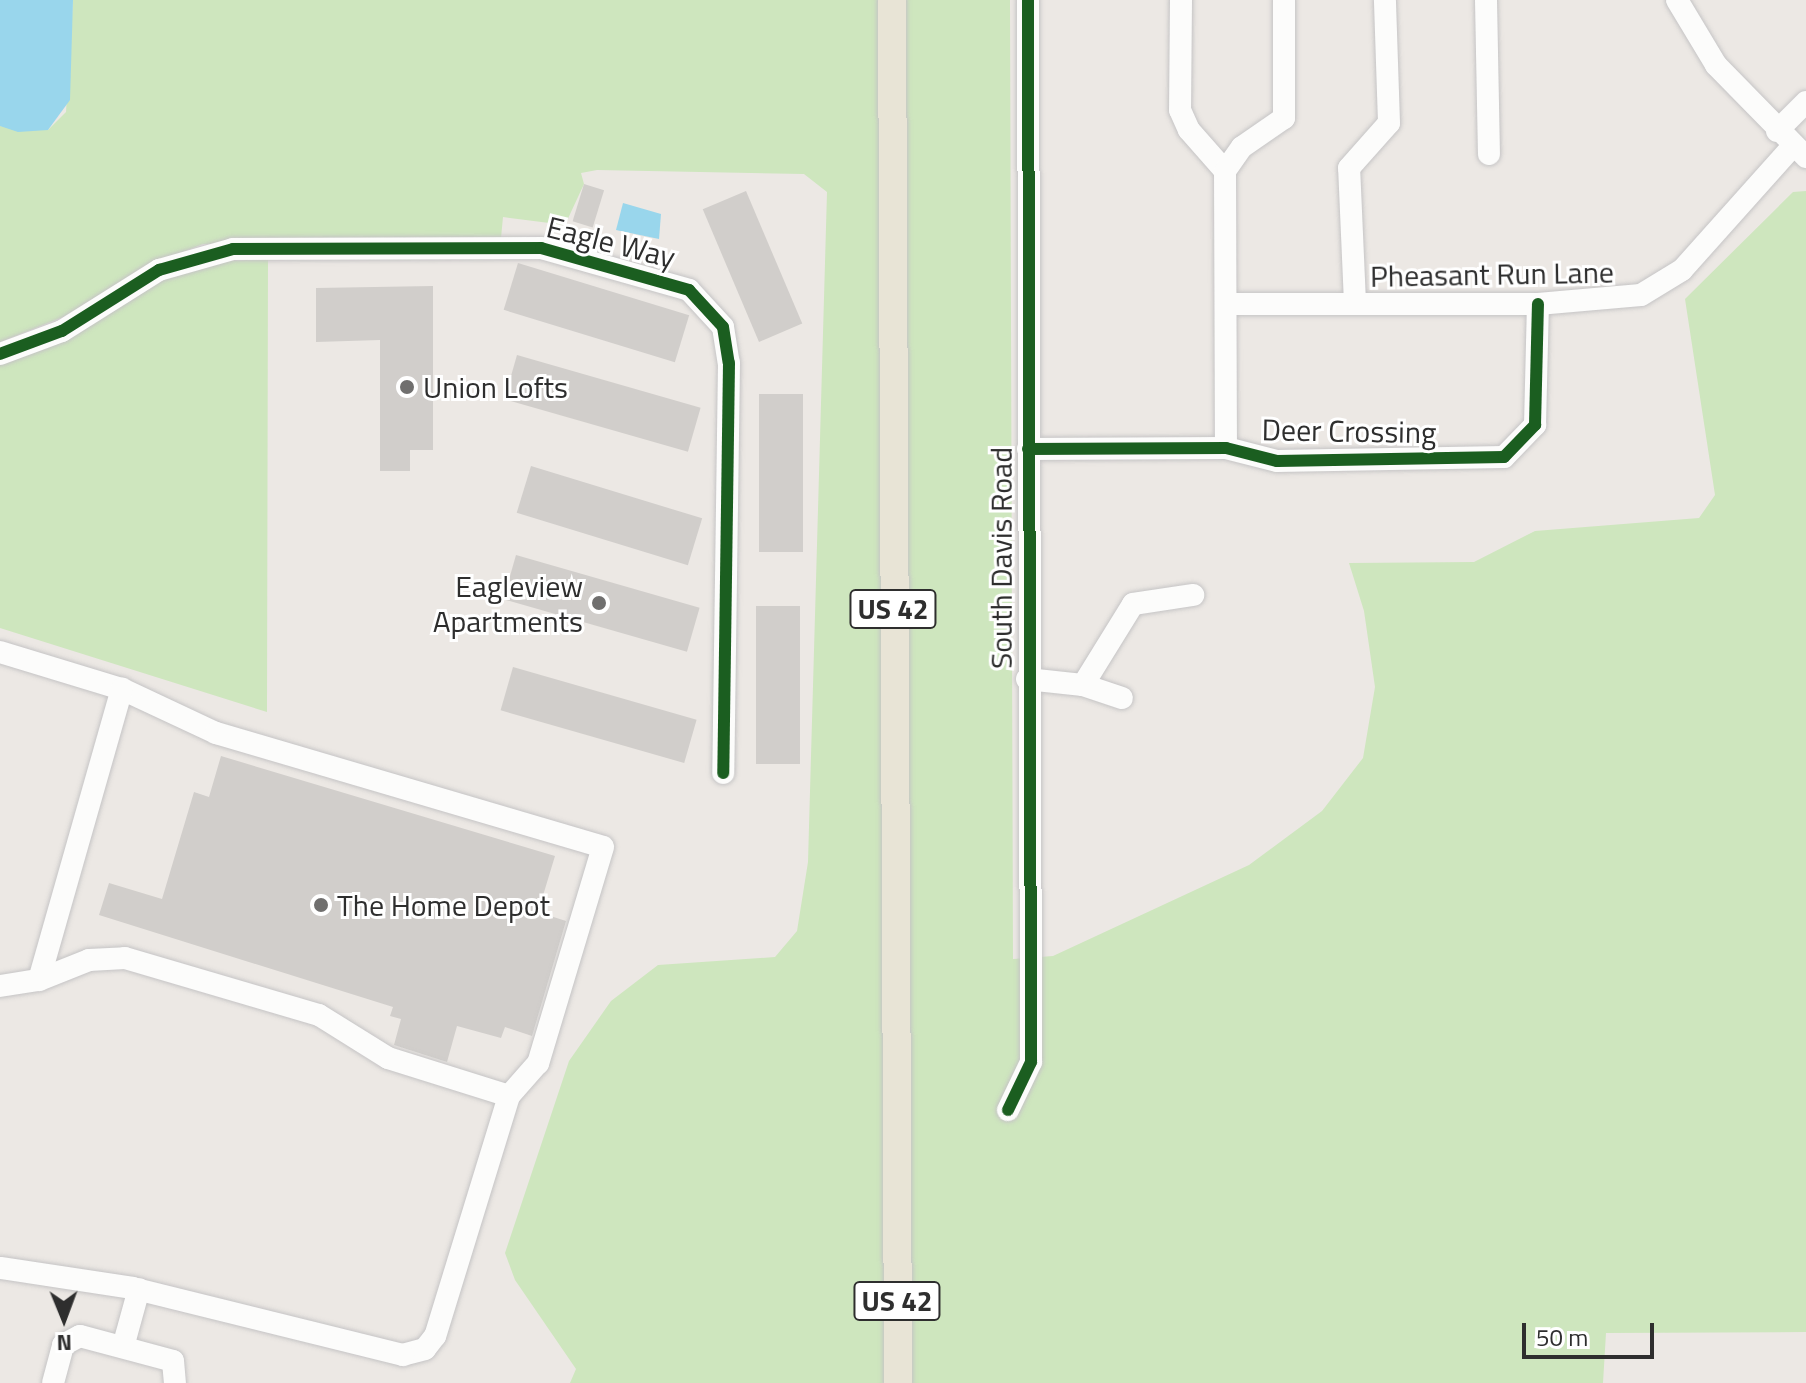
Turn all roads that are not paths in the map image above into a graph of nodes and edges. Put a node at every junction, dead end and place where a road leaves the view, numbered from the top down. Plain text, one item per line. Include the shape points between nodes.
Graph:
1 (892, 0) edge
2 (1028, 0) edge
3 (1181, 0) edge
4 (1284, 0) edge
5 (1385, 0) edge
6 (1486, 0) edge
7 (1677, 0) edge
8 (1806, 102) edge
9 (1791, 145) edge
10 (1489, 154) dead end
11 (1225, 171) junction
12 (1355, 303) junction
13 (1226, 304) junction
14 (1538, 304) junction
15 (0, 354) edge
16 (1226, 448) junction
17 (1028, 449) junction
18 (1193, 595) dead end
19 (0, 652) edge
20 (1027, 679) junction
21 (1083, 685) junction
22 (122, 689) junction
23 (1122, 698) dead end
24 (723, 773) dead end
25 (39, 980) junction
26 (0, 986) edge
27 (509, 1096) junction
28 (1008, 1110) dead end
29 (0, 1268) edge
30 (139, 1289) junction
31 (123, 1347) junction
32 (53, 1383) edge
33 (175, 1383) edge
34 (898, 1383) edge

1 - 34 main road, US 42
2 - 17 street, South Davis Road
3 - 11 street via 1180,110
4 - 11 street via 1284,118 1242,147
5 - 12 street via 1389,123 1349,168
6 - 10 street
7 - 9 street via 1716,65
8 - 9 street, Pheasant Run Lane
9 - 14 street, Pheasant Run Lane via 1682,270 1659,288 1607,302
11 - 13 street
12 - 13 street, Pheasant Run Lane
12 - 14 street, Pheasant Run Lane
13 - 16 street
14 - 16 street, Deer Crossing via 1535,425 1510,454 1277,461
15 - 24 street, Eagle Way via 62,331 159,270 233,249 541,248 689,290 723,327 729,363
16 - 17 street, Deer Crossing
17 - 20 street, South Davis Road
18 - 21 street via 1133,604
19 - 22 street
20 - 21 street
20 - 28 street, South Davis Road via 1031,1062
21 - 23 street
22 - 25 street
22 - 27 street via 216,733 603,847 538,1063
25 - 26 street
25 - 27 street via 105,957 152,964 319,1015 388,1058
27 - 30 street via 435,1336 425,1349 403,1355 379,1350
29 - 30 street
30 - 31 street
31 - 32 street via 70,1338
31 - 33 street via 173,1361

